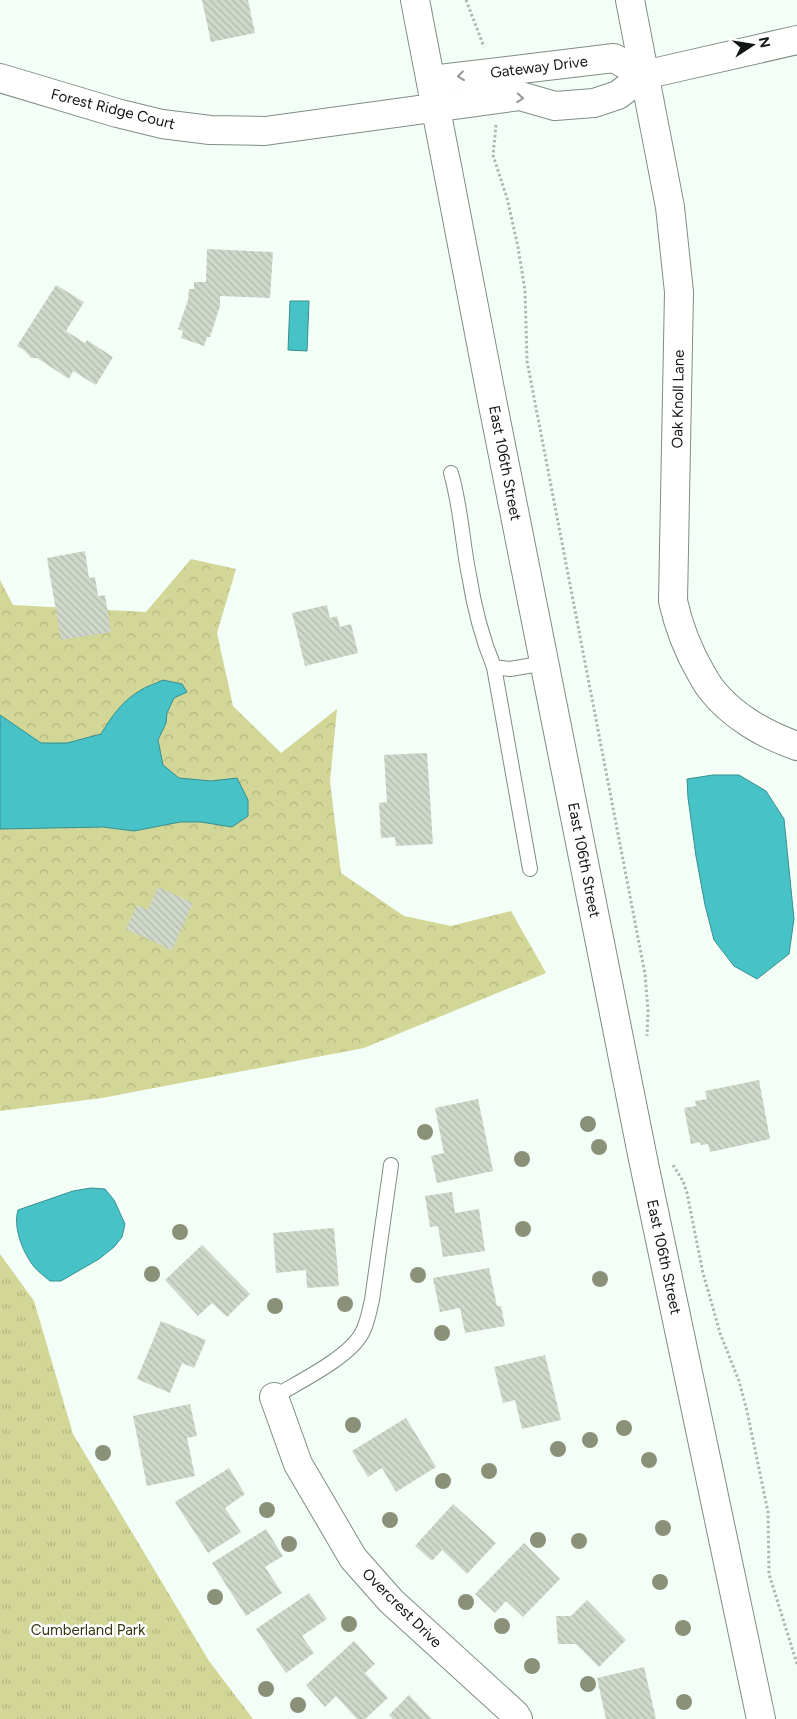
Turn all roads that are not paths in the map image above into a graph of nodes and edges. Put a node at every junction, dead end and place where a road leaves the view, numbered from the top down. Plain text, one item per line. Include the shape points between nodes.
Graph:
1 (415, 0) edge
2 (630, 0) edge
3 (797, 40) edge
4 (644, 75) junction
5 (0, 78) edge
6 (431, 80) junction
7 (437, 107) junction
8 (451, 474) dead end
9 (545, 663) junction
10 (494, 667) junction
11 (797, 746) edge
12 (530, 869) dead end
13 (391, 1165) dead end
14 (274, 1396) joint
15 (518, 1719) edge
16 (761, 1719) edge

1 - 6 street, East 106th Street
2 - 4 street, Oak Knoll Lane
3 - 4 street, Gateway Drive
4 -> 6 street, Gateway Drive via 614,58
7 -> 4 street, Gateway Drive via 520,96 555,106 594,103 618,95
4 - 11 street, Oak Knoll Lane via 670,207 679,292 673,601 679,627 710,689 755,727
5 - 7 street, Forest Ridge Court via 117,113 162,124 210,130 265,131
6 - 7 street, East 106th Street
7 - 9 street, East 106th Street
8 - 10 lane via 458,496 468,575 478,621
9 - 10 lane via 510,669
9 - 16 street, East 106th Street via 643,1160
10 - 12 lane
13 - 14 lane via 372,1300 361,1335 326,1365
14 - 15 street, Overcrest Drive via 298,1464 353,1558 391,1601

